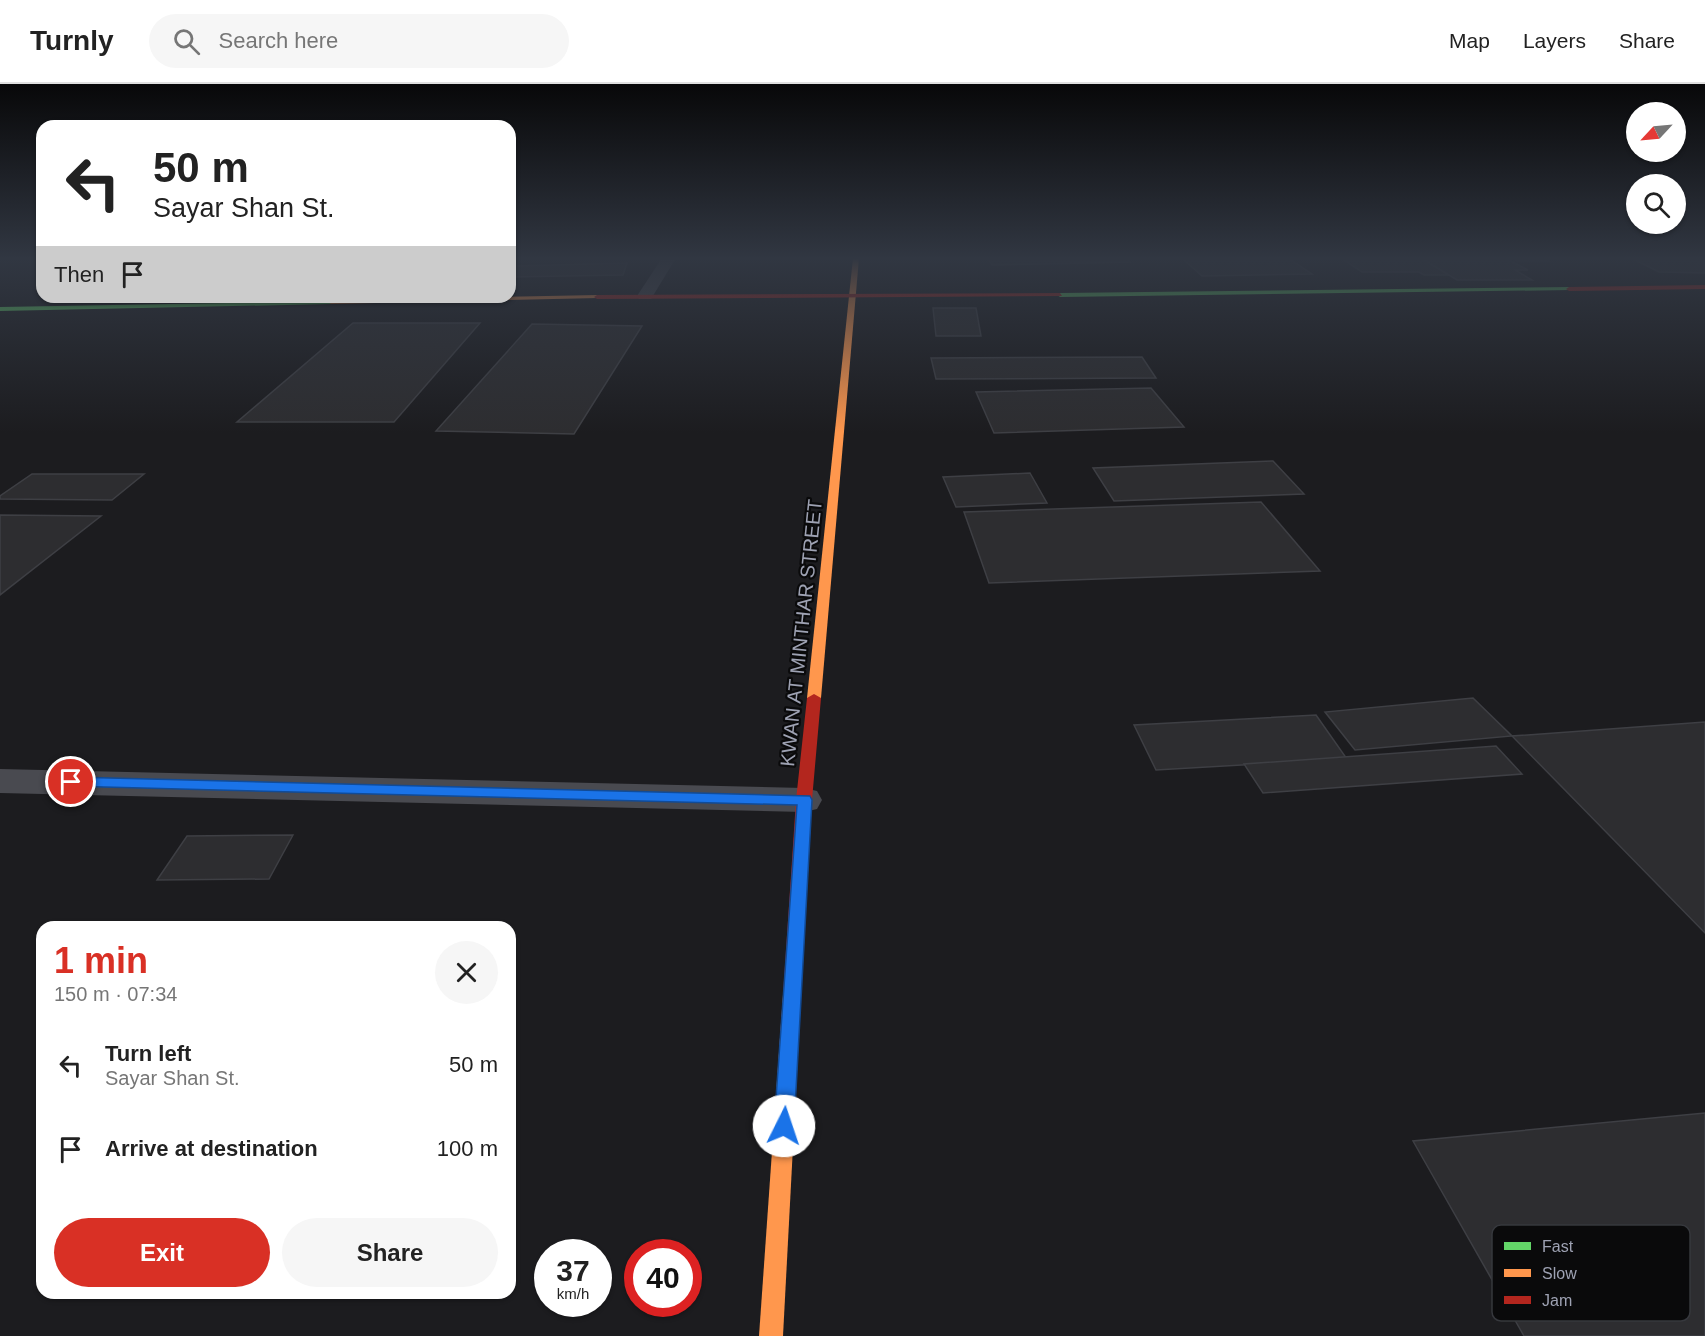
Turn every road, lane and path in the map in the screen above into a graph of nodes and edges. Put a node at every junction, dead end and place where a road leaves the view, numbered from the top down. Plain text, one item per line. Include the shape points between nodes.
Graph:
1 (851, 316) edge
2 (0, 781) edge
3 (804, 800) junction
4 (771, 1336) edge

1 - 3 street, KWAN AT MINTHAR STREET
2 - 3 street
3 - 4 street, KWAN AT MINTHAR STREET

